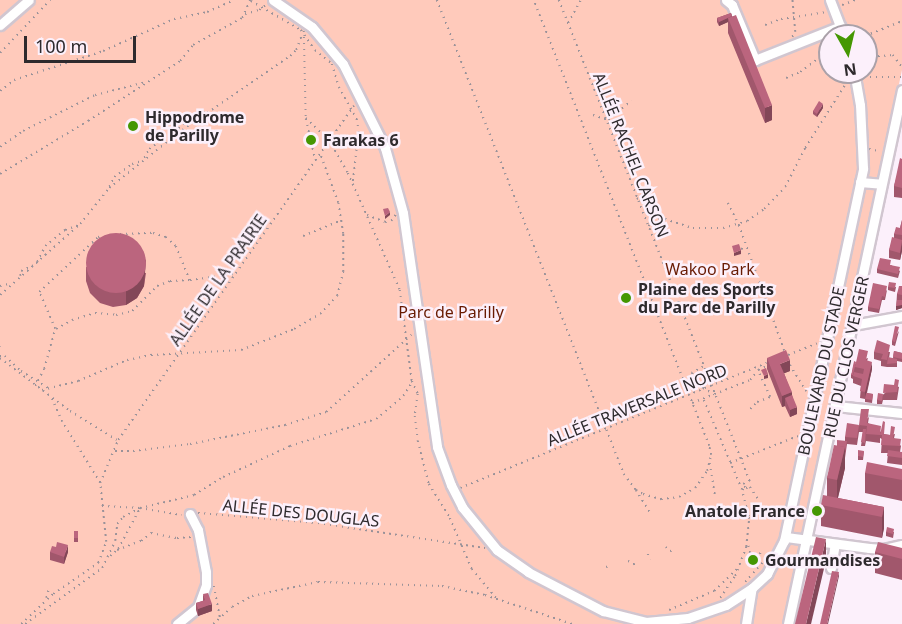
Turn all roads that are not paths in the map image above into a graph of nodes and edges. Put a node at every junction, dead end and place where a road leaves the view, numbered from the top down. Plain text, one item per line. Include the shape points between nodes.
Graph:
1 (29, 0) edge
2 (272, 0) edge
3 (726, 0) edge
4 (832, 4) edge
5 (840, 24) edge
6 (0, 25) edge
7 (818, 35) edge
8 (856, 84) edge
9 (902, 90) edge
10 (886, 164) junction
11 (900, 167) edge
12 (859, 185) junction
13 (880, 188) junction
14 (902, 316) edge
15 (853, 325) junction
16 (836, 406) junction
17 (902, 413) edge
18 (190, 514) road end
19 (786, 537) junction
20 (835, 544) junction
21 (805, 545) junction
22 (902, 545) edge
23 (831, 568) dead end
24 (752, 588) junction
25 (177, 624) edge
26 (746, 624) edge
27 (788, 624) edge

1 - 6 street
2 - 24 street, BOULEVARD DU STADE via 307,23 343,64 386,148 437,447 454,491 477,526 513,563 624,618 646,622 688,618 719,609
3 - 7 street via 732,5 755,60
4 - 5 street
8 - 12 street, BOULEVARD DU STADE via 863,148
9 - 10 street, RUE DU CLOS VERGER
10 - 11 street
10 - 13 street, RUE DU CLOS VERGER
12 - 13 street
12 - 19 street, BOULEVARD DU STADE
13 - 15 street, RUE DU CLOS VERGER
14 - 15 street
15 - 16 street, RUE DU CLOS VERGER
16 - 17 street
16 - 21 street, RUE DU CLOS VERGER
18 - 25 street via 198,530 207,572 198,607
19 - 21 street
19 - 24 street, BOULEVARD DU STADE via 775,563
20 - 21 street
20 - 22 street via 884,549
20 - 23 street
21 - 27 street, RUE DU CLOS VERGER
24 - 26 street

